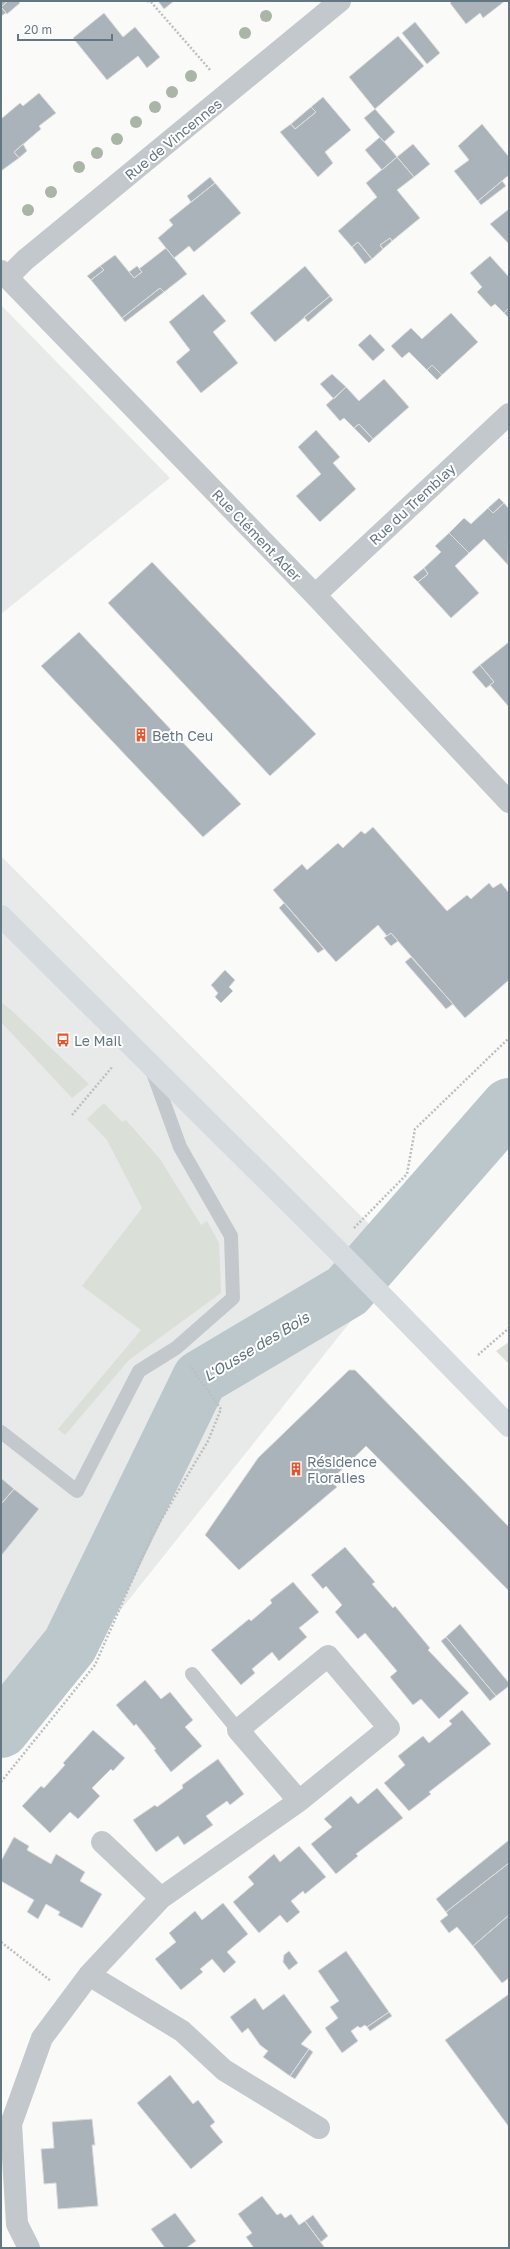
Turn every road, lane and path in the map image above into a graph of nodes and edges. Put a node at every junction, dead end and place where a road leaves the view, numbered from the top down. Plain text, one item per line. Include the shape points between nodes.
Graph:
1 (147, 1) edge
2 (340, 1) edge
3 (230, 92) junction
4 (4, 274) edge
5 (509, 414) edge
6 (315, 595) junction
7 (509, 802) edge
8 (1, 916) edge
9 (509, 1038) edge
10 (131, 1045) junction
11 (149, 1062) junction
12 (72, 1115) dead end
13 (338, 1252) junction
14 (509, 1328) edge
15 (192, 1369) dead end
16 (457, 1373) junction
17 (509, 1426) edge
18 (1, 1432) edge
19 (192, 1674) dead end
20 (238, 1730) junction
21 (1, 1782) edge
22 (299, 1801) junction
23 (102, 1842) dead end
24 (161, 1898) junction
25 (1, 1942) edge
26 (89, 1975) junction
27 (74, 1995) junction
28 (319, 2128) dead end
29 (29, 2248) edge

1 - 3 path via 151,2
2 - 3 street, Rue de Vincennes
3 - 4 street, Rue de Vincennes
4 - 6 street, Rue Clément Ader
5 - 6 street, Rue du Tremblay
6 - 7 street, Rue Clément Ader
8 - 10 main road
9 - 13 path via 415,1129 407,1174
10 - 11 main road
10 - 12 path
11 - 13 main road
11 - 18 lane via 180,1148 231,1236 233,1298 176,1348 140,1371 77,1491
13 - 16 main road
14 - 16 path
15 - 21 path via 221,1409 208,1441 152,1535 95,1665
16 - 17 main road
19 - 20 lane
20 - 22 street
20 - 22 street via 328,1656 389,1728
22 - 24 street
23 - 24 street
24 - 26 street
25 - 27 path via 51,1981
26 - 27 street
26 - 28 street via 182,2031 224,2070
27 - 29 street via 42,2038 11,2124 17,2224

